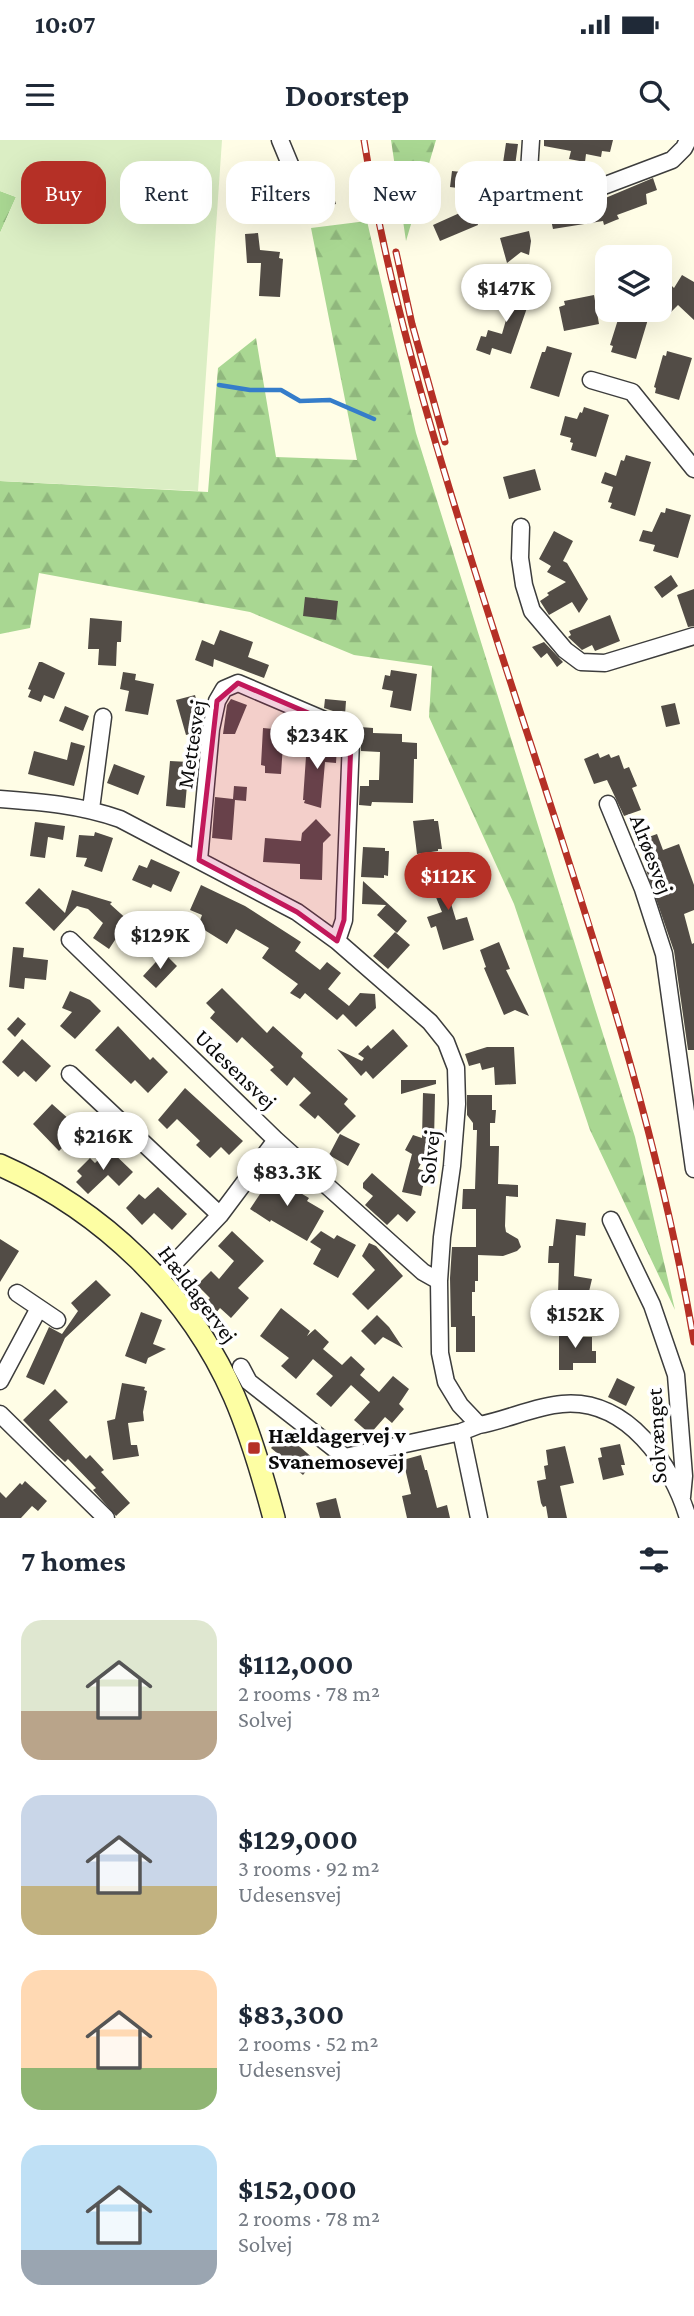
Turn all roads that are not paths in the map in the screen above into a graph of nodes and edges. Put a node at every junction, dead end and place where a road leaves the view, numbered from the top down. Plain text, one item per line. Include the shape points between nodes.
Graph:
1 (280, 140) edge
2 (531, 140) edge
3 (688, 140) edge
4 (289, 161) edge
5 (591, 380) dead end
6 (694, 469) edge
7 (521, 527) dead end
8 (694, 636) edge
9 (103, 717) dead end
10 (0, 799) edge
11 (608, 804) dead end
12 (91, 809) junction
13 (199, 860) junction
14 (70, 940) dead end
15 (337, 941) junction
16 (70, 1074) dead end
17 (276, 1139) junction
18 (0, 1165) edge
19 (694, 1168) edge
20 (220, 1215) junction
21 (611, 1220) dead end
22 (159, 1279) junction
23 (439, 1281) junction
24 (17, 1293) dead end
25 (39, 1308) junction
26 (57, 1320) dead end
27 (241, 1367) dead end
28 (0, 1381) edge
29 (0, 1414) edge
30 (479, 1425) junction
31 (461, 1432) junction
32 (682, 1497) junction
33 (106, 1518) edge
34 (274, 1518) edge
35 (479, 1518) edge
36 (688, 1518) edge

1 - 4 street
2 - 3 street via 527,203 598,188 672,160
5 - 6 street via 632,392
7 - 8 street via 520,558 532,611 581,662 605,663
9 - 12 street
10 - 12 street, Solvej
11 - 19 street, Alrøesvej via 664,954
12 - 13 street, Solvej
13 - 15 street, Solvej via 297,912
13 - 15 street, Mettesvej via 211,729 224,689 238,683 348,730 344,920
14 - 17 street, Udesensvej
15 - 23 street, Solvej via 430,1022 446,1042 456,1068 457,1104
16 - 20 street
17 - 20 street
17 - 23 street, Udesensvej via 423,1272
18 - 22 street, Hældagervej via 57,1193 92,1217
20 - 22 street
21 - 32 street, Solvænget via 652,1305 676,1375
22 - 34 street, Hældagervej via 203,1338 234,1395
23 - 30 street, Solvej via 440,1353 446,1382
24 - 25 street
25 - 26 street
25 - 28 street
27 - 31 street via 249,1382 345,1457
29 - 33 street
30 - 31 street
30 - 32 street via 560,1404 579,1403 612,1414 655,1452
31 - 35 street
32 - 36 street

